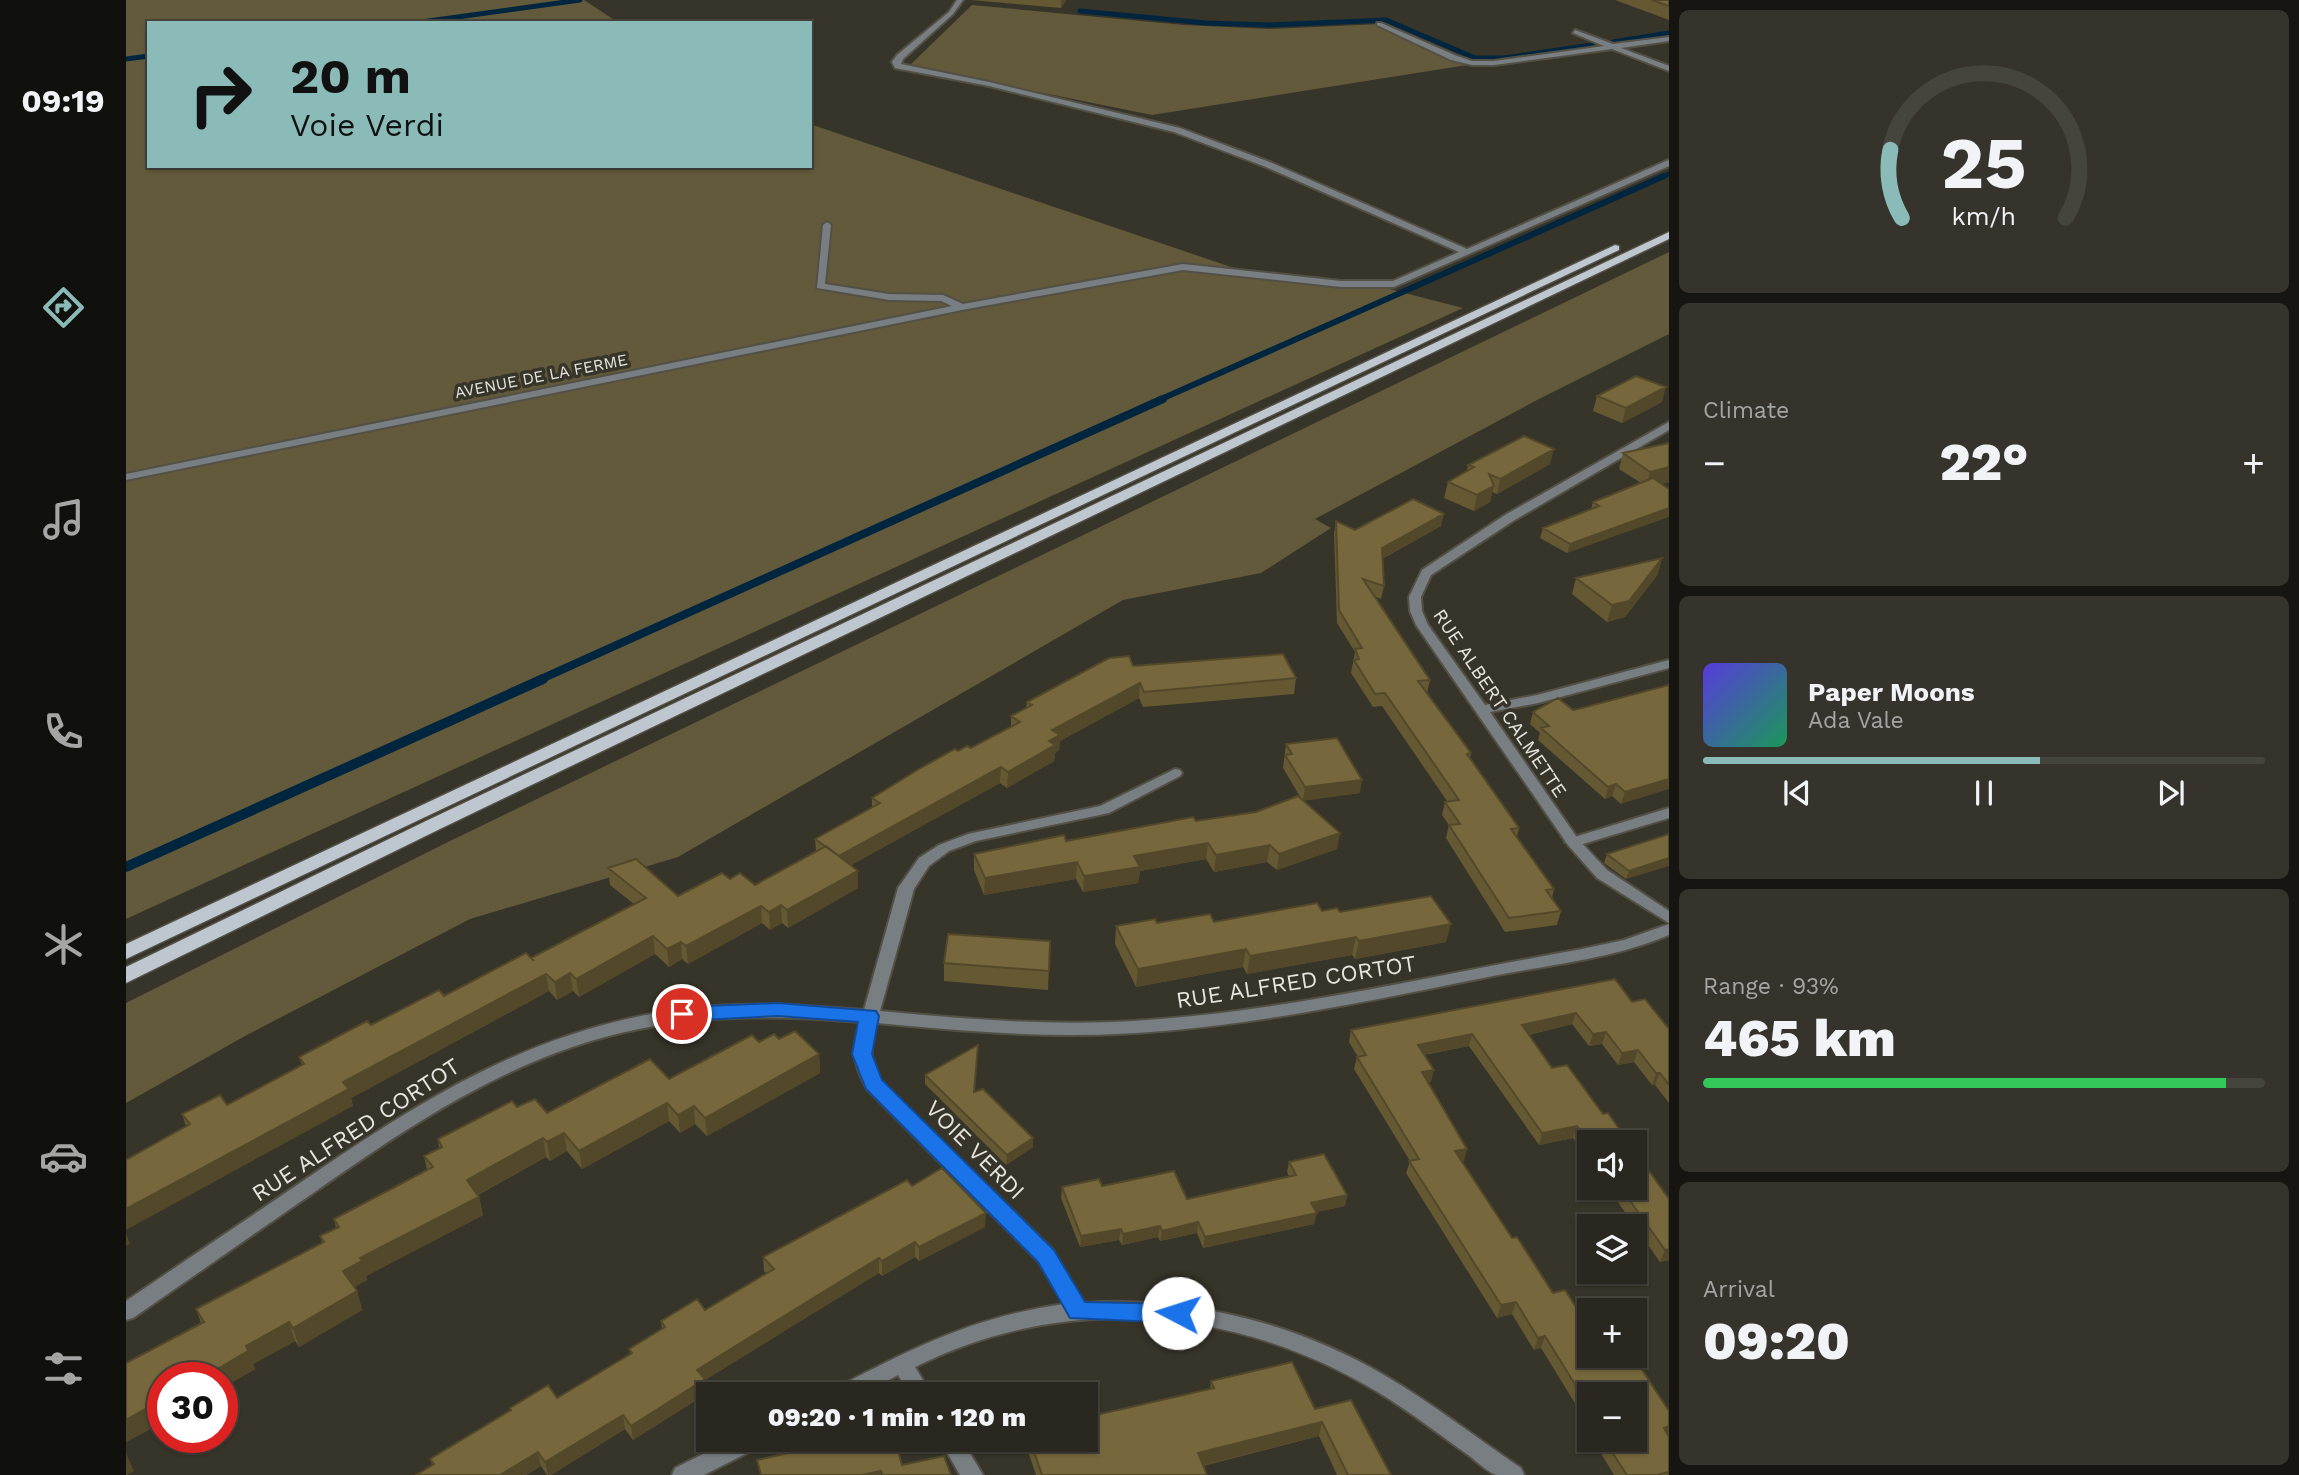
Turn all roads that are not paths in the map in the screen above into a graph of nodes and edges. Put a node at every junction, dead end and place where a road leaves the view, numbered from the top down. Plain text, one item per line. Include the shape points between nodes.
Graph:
1 (959, 1) edge
2 (1379, 24) dead end
3 (1575, 32) dead end
4 (1669, 39) edge
5 (1613, 47) junction
6 (1669, 69) edge
7 (1669, 163) edge
8 (1669, 223) edge
9 (827, 225) dead end
10 (1669, 236) edge
11 (1467, 252) junction
12 (962, 307) junction
13 (1669, 425) edge
14 (126, 477) edge
15 (1669, 664) edge
16 (1479, 710) junction
17 (1175, 772) dead end
18 (1669, 813) edge
19 (1573, 842) junction
20 (1665, 912) edge
21 (1669, 929) edge
22 (126, 952) edge
23 (126, 976) edge
24 (869, 1016) junction
25 (1078, 1311) junction
26 (126, 1312) edge
27 (902, 1364) junction
28 (867, 1382) edge
29 (914, 1382) edge
30 (728, 1452) edge
31 (958, 1452) edge
32 (683, 1475) edge
33 (972, 1475) edge
34 (1513, 1475) edge

1 - 11 street via 900,57 898,66 1177,130
2 - 5 street via 1472,63
3 - 5 street
4 - 5 street
5 - 6 street
7 - 11 street, AVENUE DE LA FERME
8 - 22 main road
9 - 12 street via 820,286 889,297 943,298
10 - 23 main road
11 - 12 street, AVENUE DE LA FERME via 1394,284 1341,284 1183,267
12 - 14 street, AVENUE DE LA FERME
13 - 16 street, RUE ALBERT CALMETTE via 1508,518 1422,578 1415,597 1418,618
15 - 16 street
16 - 19 street, RUE ALBERT CALMETTE
17 - 24 street, VOIE VERDI via 1104,810 973,837 923,862 906,888
18 - 19 street
19 - 20 street, RUE ALBERT CALMETTE via 1602,874
21 - 24 street, RUE ALFRED CORTOT via 1618,946 1223,1020 1047,1029
24 - 25 street, VOIE VERDI via 862,1054 873,1084 1040,1249
24 - 26 street, RUE ALFRED CORTOT via 778,1009 682,1014 544,1048 467,1082 420,1110
25 - 27 street via 988,1327
25 - 34 street via 1151,1311 1200,1317 1302,1345 1374,1381
27 - 28 street
27 - 29 street
30 - 32 street
31 - 33 street

